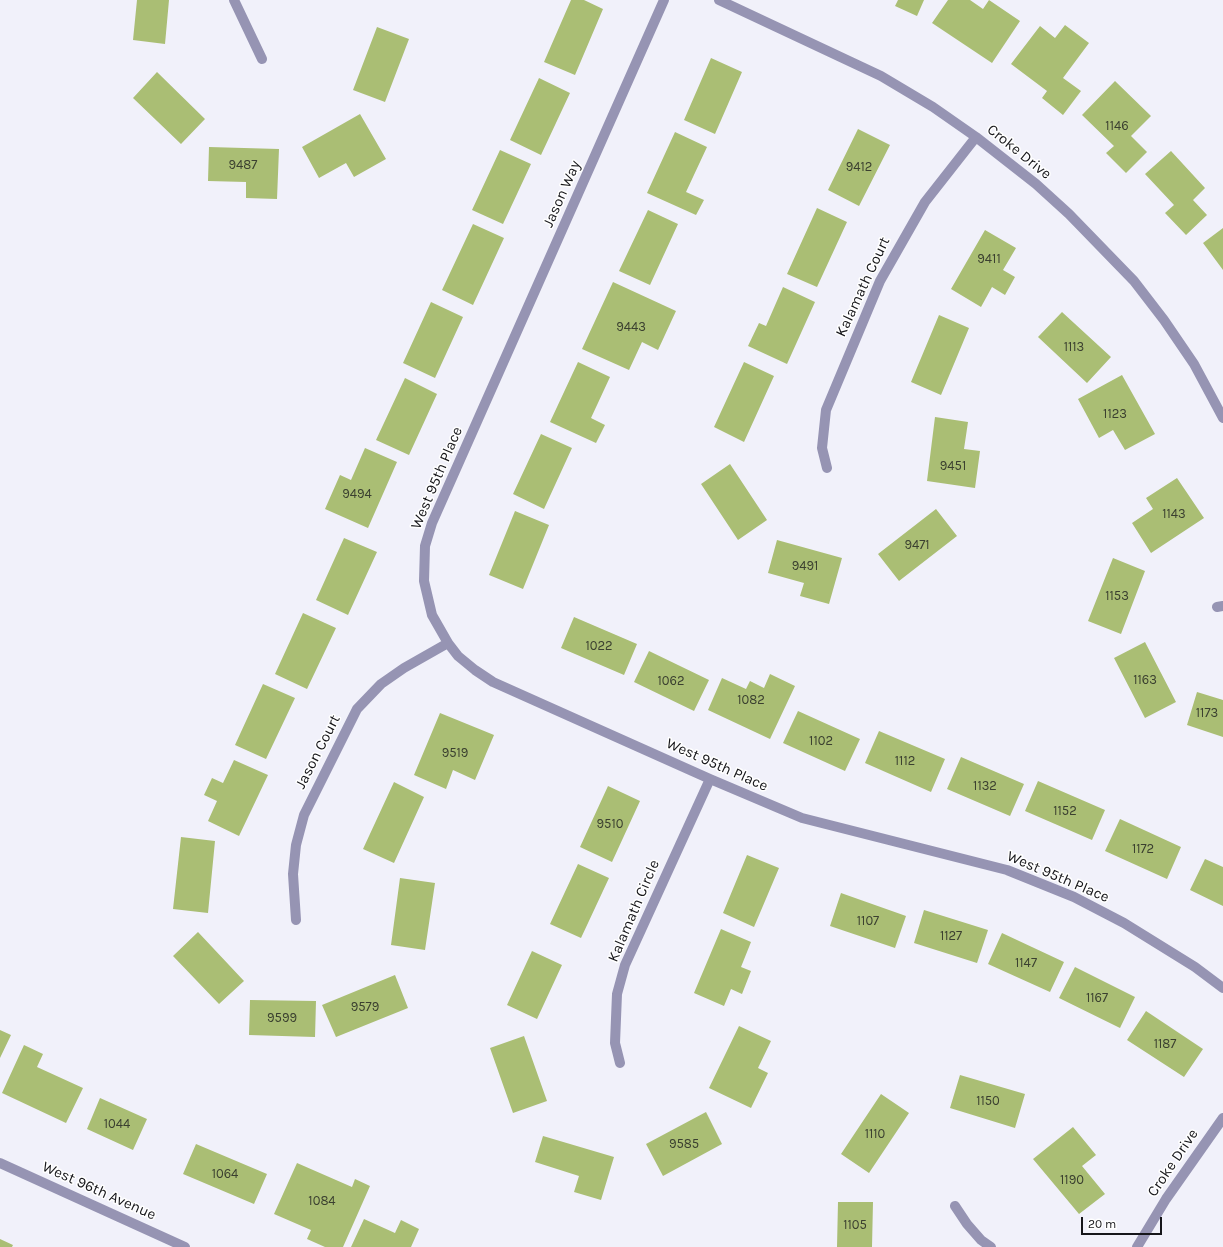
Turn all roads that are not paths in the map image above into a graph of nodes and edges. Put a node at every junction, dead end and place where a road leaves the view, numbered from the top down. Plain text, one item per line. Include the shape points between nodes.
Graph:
1 (234, 0) edge
2 (664, 0) edge
3 (719, 0) edge
4 (262, 59) dead end
5 (976, 137) junction
6 (486, 401) joint
7 (1223, 418) edge
8 (827, 468) dead end
9 (448, 643) junction
10 (710, 779) junction
11 (296, 920) dead end
12 (1223, 988) edge
13 (620, 1063) dead end
14 (1223, 1118) edge
15 (0, 1163) edge
16 (955, 1206) dead end
17 (185, 1247) edge
18 (991, 1247) edge
19 (1137, 1247) edge

1 - 4 street
2 - 6 street, Jason Way
3 - 5 street, Croke Drive via 881,76 933,107
5 - 7 street, Croke Drive via 1036,184 1069,214 1134,281 1194,364
5 - 8 street, Kalamath Court via 925,202 880,281 826,410 822,448
6 - 9 street, West 95th Place via 432,523 425,546 426,594 432,615
9 - 10 street, West 95th Place via 458,656 493,682
9 - 11 street, Jason Court via 381,684 357,709 304,815 296,845 293,874
10 - 12 street, West 95th Place via 802,818 1007,870 1074,897 1124,923 1195,967
10 - 13 street, Kalamath Circle via 625,965 617,994 615,1043
14 - 19 street, Croke Drive via 1166,1199
15 - 17 street, West 96th Avenue
16 - 18 street via 981,1240

